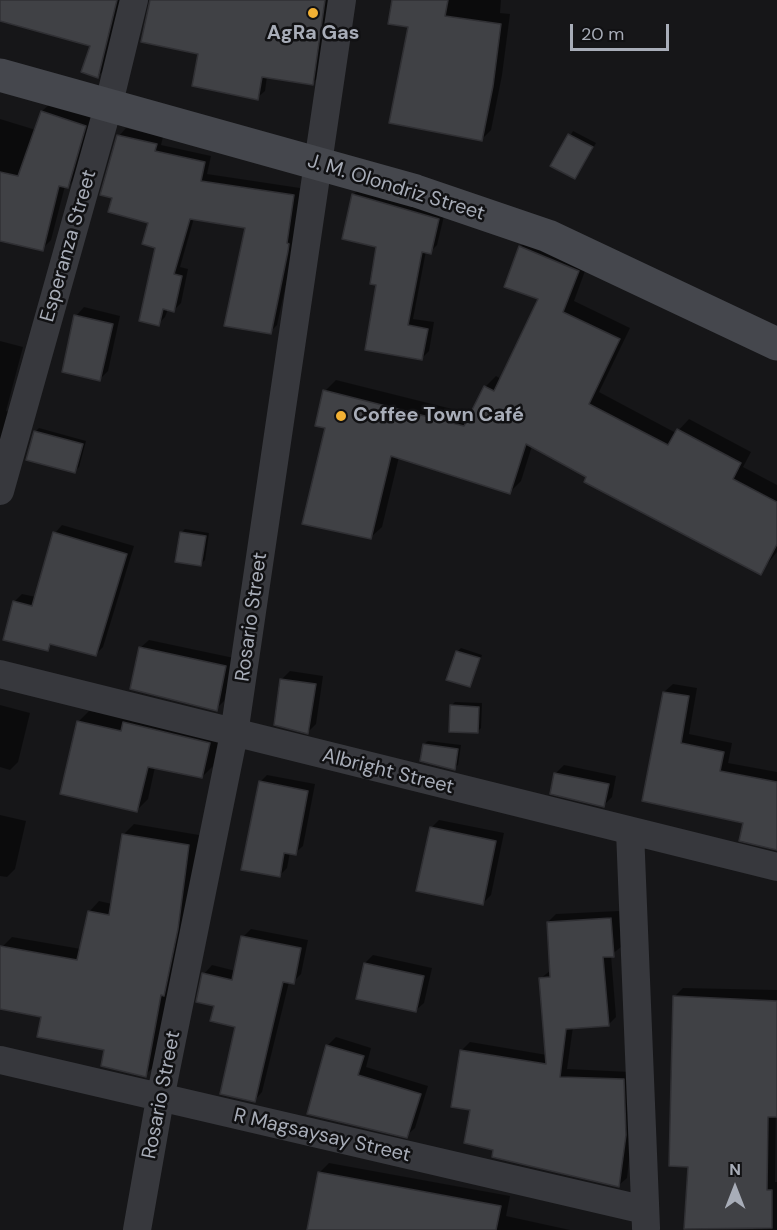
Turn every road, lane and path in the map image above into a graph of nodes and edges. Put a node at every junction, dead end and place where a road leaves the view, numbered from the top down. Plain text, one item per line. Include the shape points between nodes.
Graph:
1 (134, 0) edge
2 (342, 0) edge
3 (0, 75) edge
4 (108, 107) junction
5 (319, 164) junction
6 (777, 344) edge
7 (0, 491) edge
8 (0, 674) edge
9 (234, 734) junction
10 (630, 831) junction
11 (777, 867) edge
12 (0, 1060) edge
13 (160, 1099) junction
14 (646, 1220) edge
15 (137, 1230) edge

1 - 4 street, Esperanza Street
2 - 5 street, Rosario Street
3 - 4 street, J. M. Olondriz Street
4 - 5 street, J. M. Olondriz Street
4 - 7 street, Esperanza Street
5 - 6 street, J. M. Olondriz Street via 416,191 548,236
5 - 9 street, Rosario Street
8 - 9 street, Albright Street
9 - 10 street, Albright Street
9 - 13 street, Rosario Street
10 - 11 street, Albright Street
10 - 14 street
12 - 13 street, R Magsaysay Street
13 - 14 street, R Magsaysay Street
13 - 15 street, Rosario Street

